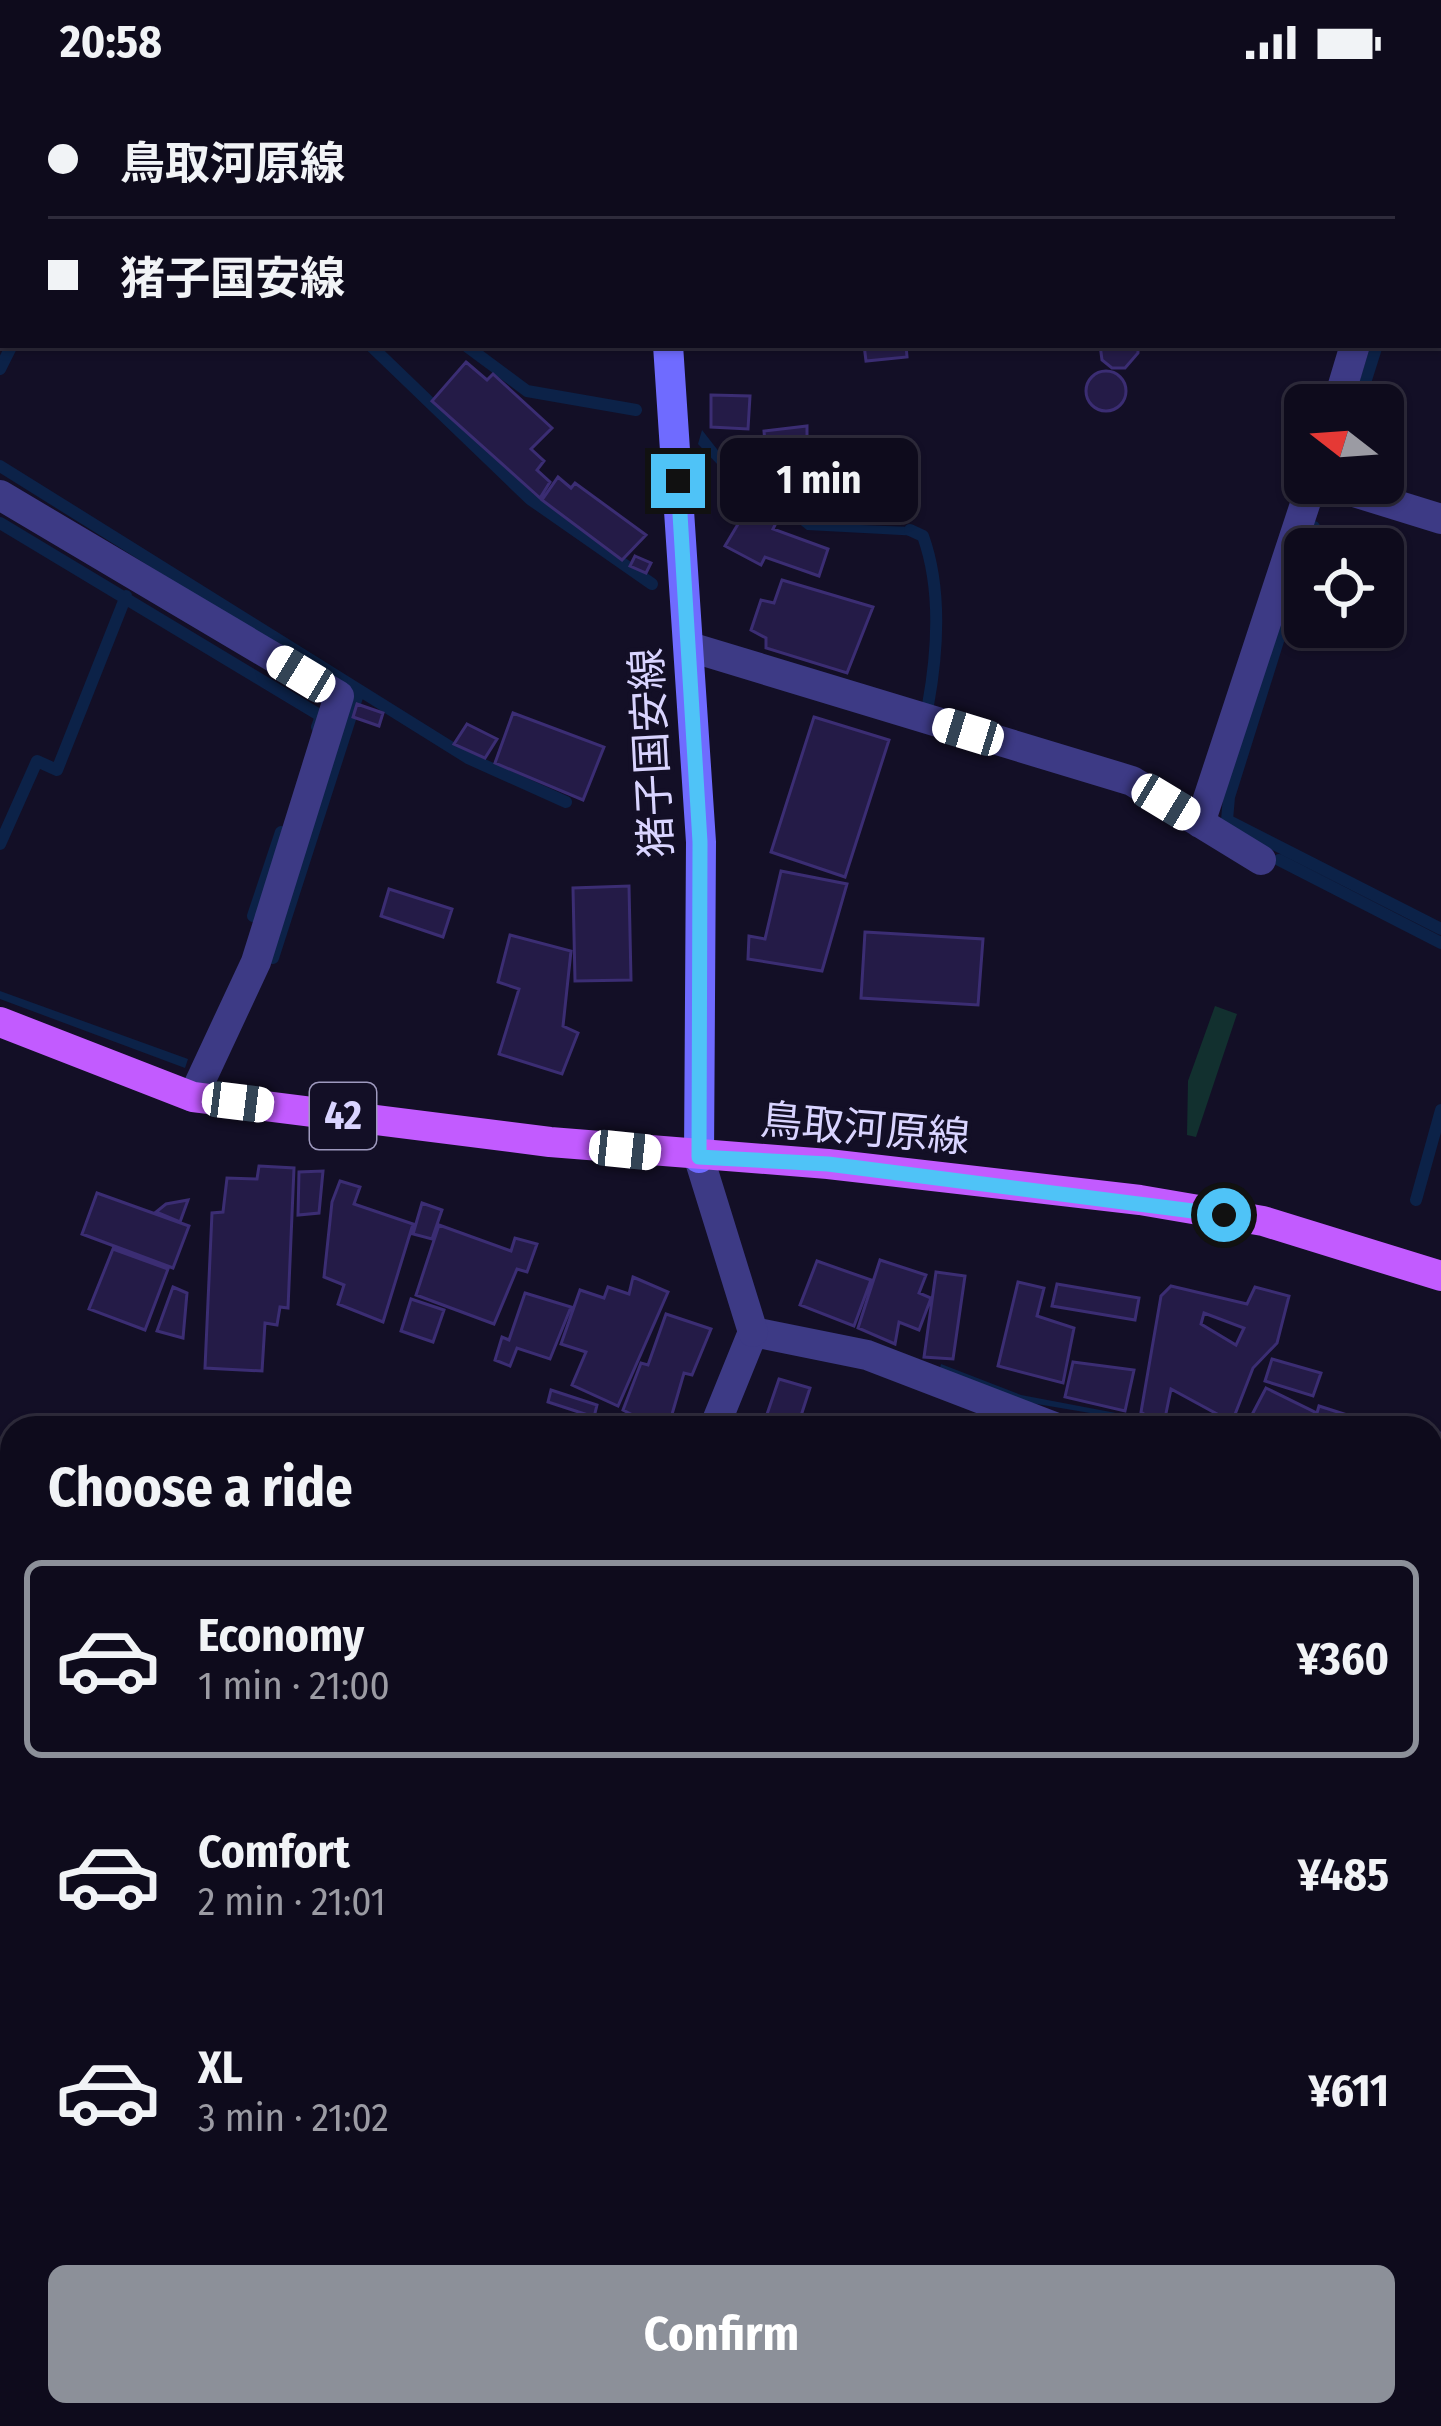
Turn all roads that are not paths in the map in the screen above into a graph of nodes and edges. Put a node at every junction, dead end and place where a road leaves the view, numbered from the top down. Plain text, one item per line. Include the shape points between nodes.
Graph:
1 (668, 348) edge
2 (1354, 348) edge
3 (1343, 384) edge
4 (0, 495) edge
5 (1305, 504) edge
6 (1393, 504) edge
7 (1441, 519) edge
8 (690, 647) junction
9 (1200, 823) junction
10 (1261, 860) dead end
11 (0, 1022) edge
12 (193, 1096) junction
13 (699, 1157) junction
14 (1441, 1276) edge
15 (753, 1332) junction
16 (719, 1416) edge
17 (1027, 1416) edge

1 - 8 main road, 猪子国安線
2 - 3 street
4 - 12 street via 339,696 256,962
5 - 9 street
6 - 7 street
8 - 9 street via 1132,781
8 - 13 main road, 猪子国安線 via 700,842
9 - 10 street
11 - 12 main road, 鳥取河原線 / 42
12 - 13 main road, 鳥取河原線 / 42
13 - 14 main road, 鳥取河原線 / 42 via 1140,1200 1263,1221
13 - 15 street
15 - 16 street
15 - 17 street via 868,1354

